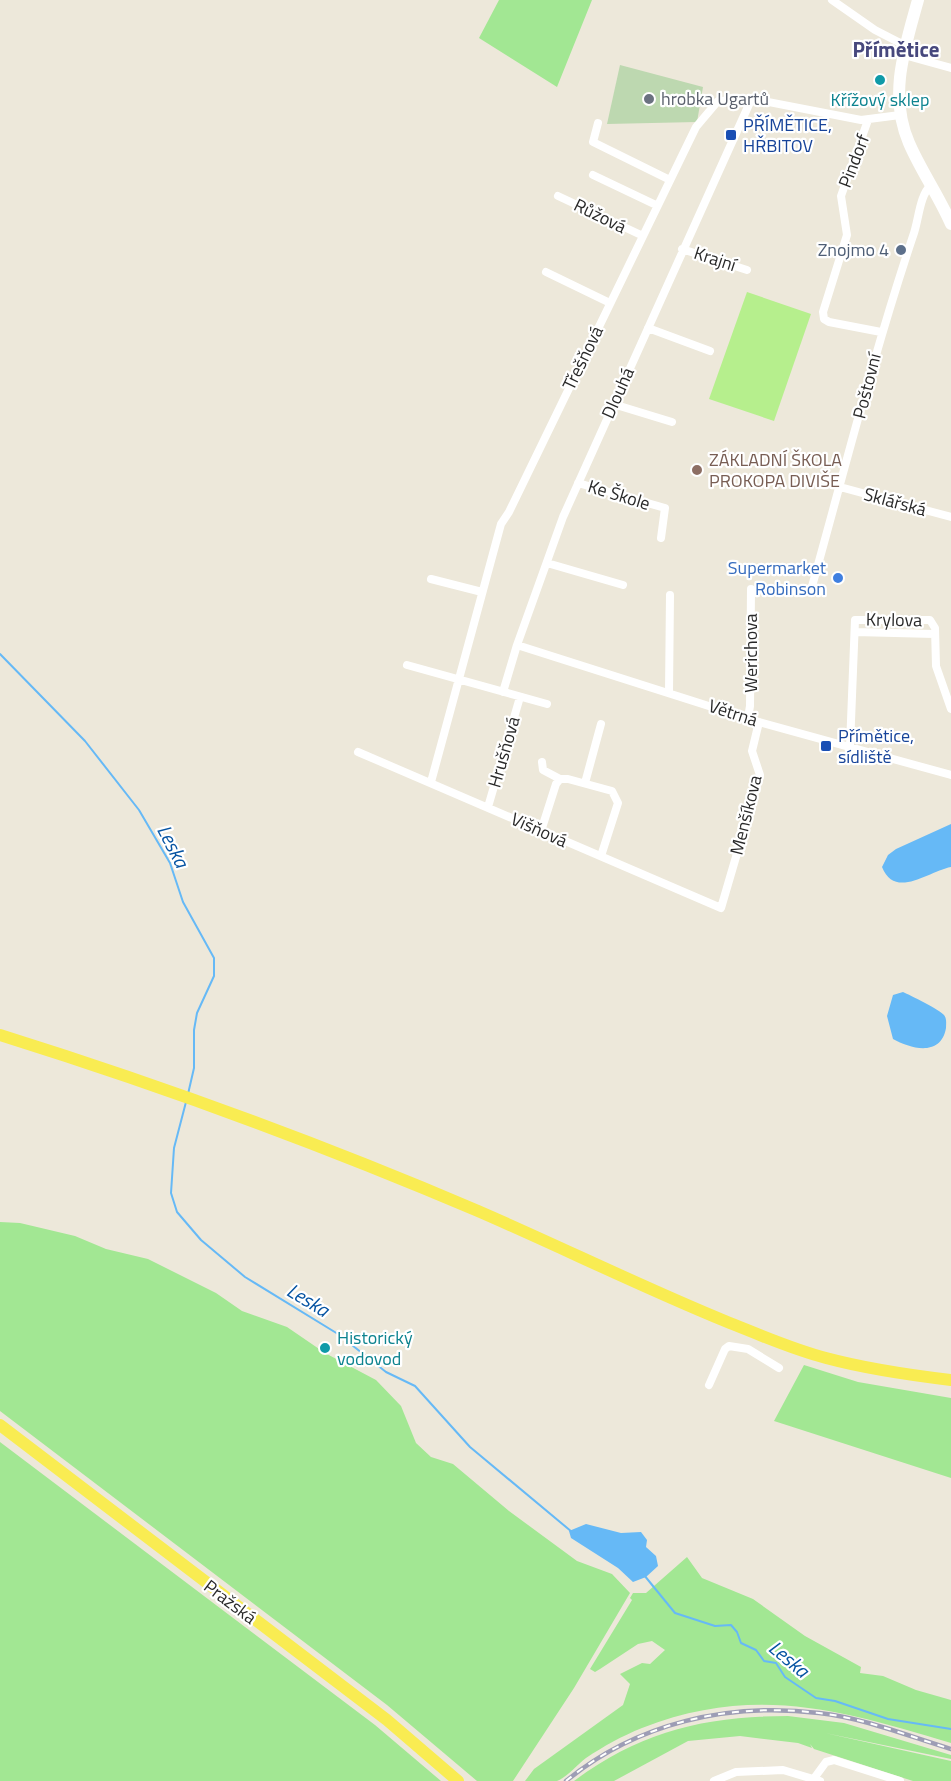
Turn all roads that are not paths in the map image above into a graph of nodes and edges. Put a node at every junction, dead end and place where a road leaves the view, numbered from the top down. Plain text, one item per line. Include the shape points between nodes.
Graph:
1 (831, 0) edge
2 (918, 0) edge
3 (905, 50) junction
4 (951, 68) edge
5 (751, 100) junction
6 (900, 115) junction
7 (868, 120) junction
8 (598, 123) dead end
9 (593, 175) dead end
10 (670, 180) junction
11 (931, 185) junction
12 (558, 196) dead end
13 (656, 205) junction
14 (951, 224) edge
15 (641, 235) junction
16 (682, 249) junction
17 (747, 270) dead end
18 (546, 272) dead end
19 (610, 303) junction
20 (648, 328) junction
21 (881, 332) junction
22 (710, 351) dead end
23 (613, 404) junction
24 (672, 422) dead end
25 (578, 483) junction
26 (840, 487) junction
27 (951, 517) edge
28 (661, 537) dead end
29 (547, 563) junction
30 (431, 579) dead end
31 (623, 585) dead end
32 (751, 589) dead end
33 (811, 590) dead end
34 (482, 592) junction
35 (670, 595) dead end
36 (855, 632) junction
37 (935, 633) junction
38 (517, 645) junction
39 (406, 664) dead end
40 (458, 680) junction
41 (503, 692) junction
42 (669, 692) junction
43 (520, 697) junction
44 (547, 704) dead end
45 (951, 709) edge
46 (748, 718) junction
47 (759, 722) junction
48 (601, 724) dead end
49 (850, 746) junction
50 (358, 752) dead end
51 (542, 762) dead end
52 (951, 775) edge
53 (560, 779) junction
54 (431, 782) junction
55 (585, 783) junction
56 (488, 807) junction
57 (541, 831) junction
58 (601, 856) junction
59 (721, 908) joint
60 (0, 1035) edge
61 (779, 1368) dead end
62 (951, 1380) edge
63 (709, 1385) dead end
64 (0, 1425) edge
65 (817, 1779) edge
66 (458, 1781) edge
67 (714, 1781) edge
68 (900, 1781) edge

1 - 3 street
2 - 3 main road
3 - 4 street
3 - 6 main road via 898,87
5 - 7 street, Třešňová
5 - 10 street, Třešňová via 718,101 696,127
5 - 16 street, Dlouhá
6 - 7 street, Třešňová
6 - 11 main road via 908,142
7 - 21 street, Pindorf via 841,196 847,235 823,312 829,322
8 - 10 street via 593,142
9 - 13 street
10 - 13 street, Třešňová
11 - 14 main road
11 - 21 street, Poštovní via 923,196
12 - 15 street, Růžová
13 - 15 street, Třešňová
15 - 19 street, Třešňová
16 - 17 street, Krajní
16 - 20 street, Dlouhá
18 - 19 street
19 - 34 street, Třešňová via 501,524
20 - 22 street
20 - 23 street, Dlouhá
21 - 26 street, Poštovní
23 - 24 street
23 - 25 street, Dlouhá
25 - 28 street, Ke Škole via 665,508
25 - 29 street, Dlouhá
26 - 27 street, Sklářská
26 - 33 street, Poštovní
29 - 31 street
29 - 38 street, Dlouhá
30 - 34 street
32 - 46 street, Werichova
34 - 40 street, Třešňová
35 - 42 street
36 - 37 street
36 - 37 street, Krylova via 855,620 930,620
36 - 49 street, Krylova
37 - 45 street, Krylova via 936,666
38 - 41 street, Dlouhá
38 - 42 street, Větrná
39 - 40 street
40 - 41 street, Hrušňová
40 - 54 street, Třešňová
41 - 43 street, Hrušňová
42 - 46 street, Větrná
43 - 44 street, Hrušňová
43 - 56 street, Hrušňová
46 - 47 street, Větrná
47 - 49 street, Větrná
47 - 59 street, Menšíkova via 752,752 760,775
48 - 55 street
49 - 52 street, Větrná
50 - 54 street, Višňová
51 - 53 street via 543,770
53 - 55 street
53 - 57 street
54 - 56 street, Višňová
55 - 58 street via 612,791 617,799
56 - 57 street, Višňová
57 - 58 street, Višňová
58 - 59 street, Višňová
60 - 62 main road via 166,1088 399,1178 762,1336 823,1358 879,1371
61 - 63 street via 748,1349 729,1346
64 - 66 main road, Pražská via 387,1720
65 - 67 street via 783,1770 736,1772
65 - 68 street via 830,1760

